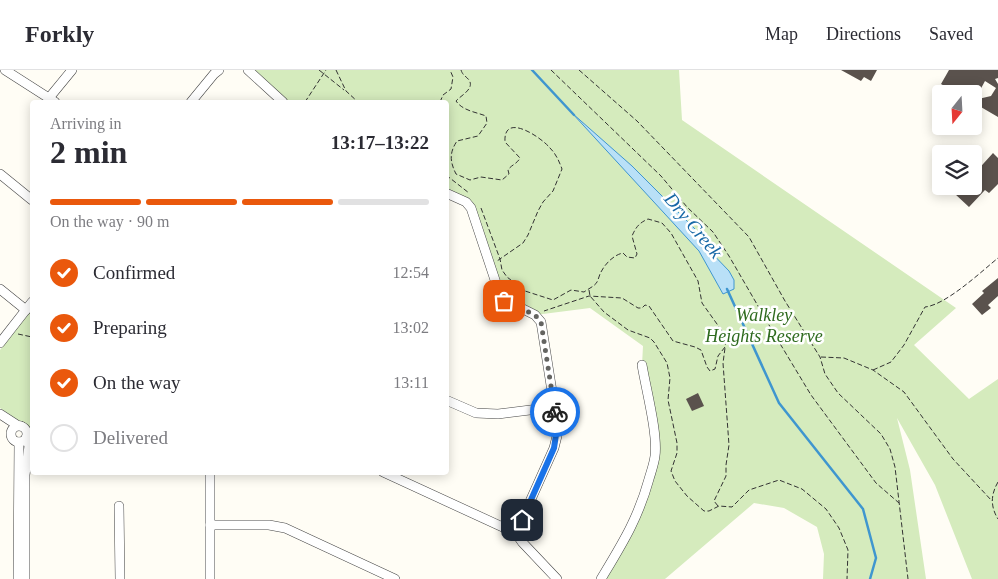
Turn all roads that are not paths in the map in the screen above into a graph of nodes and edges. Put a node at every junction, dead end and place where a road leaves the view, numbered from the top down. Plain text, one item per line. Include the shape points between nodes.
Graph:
1 (5, 70) edge
2 (72, 70) edge
3 (219, 70) edge
4 (248, 70) edge
5 (13, 73) edge
6 (52, 100) edge
7 (193, 100) edge
8 (281, 100) edge
9 (0, 174) edge
10 (449, 195) edge
11 (30, 198) edge
12 (0, 290) edge
13 (30, 305) edge
14 (26, 310) junction
15 (0, 343) edge
16 (642, 365) dead end
17 (449, 401) edge
18 (554, 407) junction
19 (0, 414) edge
20 (0, 419) edge
21 (12, 430) junction
22 (26, 434) edge
23 (210, 475) edge
24 (389, 475) edge
25 (119, 506) dead end
26 (210, 525) junction
27 (513, 529) junction
28 (18, 579) edge
29 (25, 579) edge
30 (120, 579) edge
31 (210, 579) edge
32 (395, 579) edge
33 (557, 579) edge
34 (601, 579) edge

1 - 5 street
2 - 6 street
3 - 7 street
4 - 8 street
5 - 6 street
9 - 11 street
10 - 18 street via 466,202 470,208 500,298 535,315 541,322
12 - 14 street
13 - 14 street
14 - 15 street
16 - 34 street via 655,456 639,510
17 - 18 street via 476,413 498,414
18 - 27 street via 557,428 554,448 519,526
19 - 22 street
20 - 21 street
21 - 22 street via 15,426
21 - 22 street via 12,437
22 - 28 street
22 - 29 street via 29,446 25,475
23 - 26 street
24 - 27 street via 505,530
25 - 30 street
26 - 31 street
26 - 32 street via 285,528
27 - 33 street

